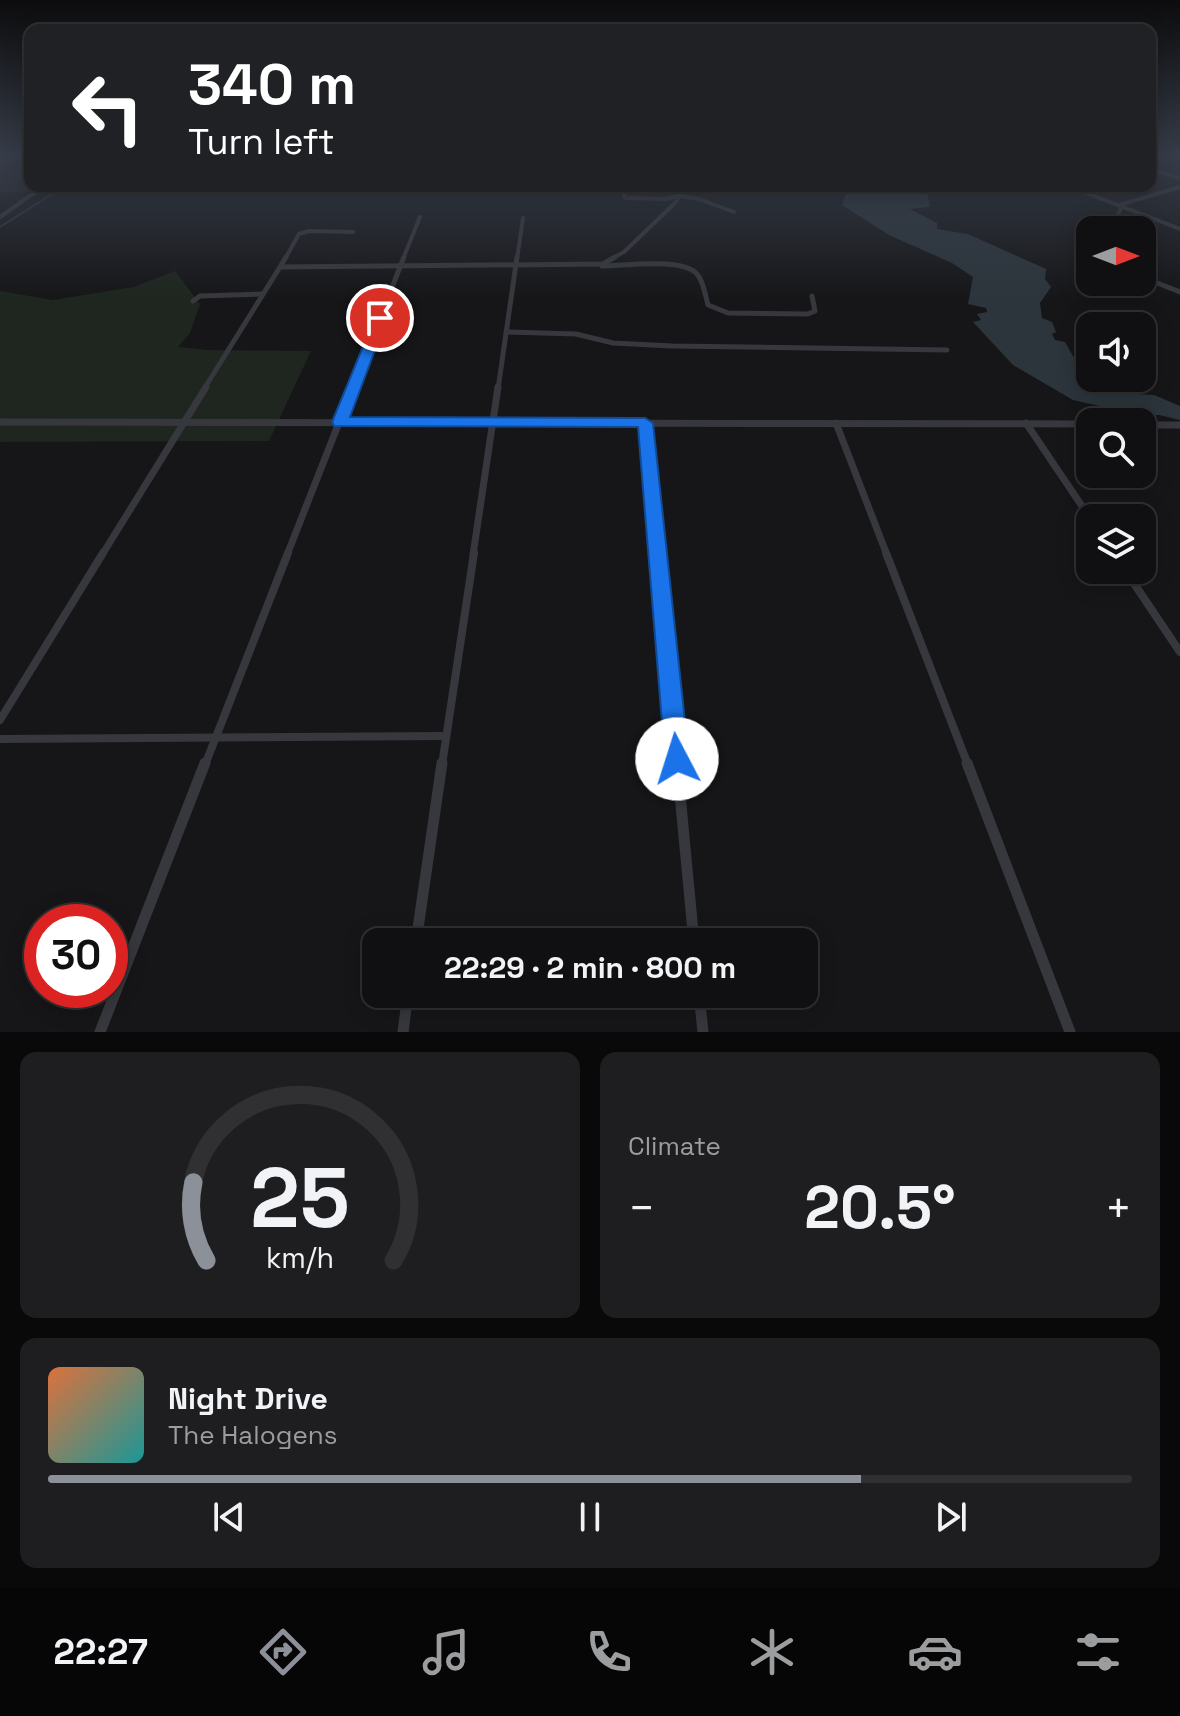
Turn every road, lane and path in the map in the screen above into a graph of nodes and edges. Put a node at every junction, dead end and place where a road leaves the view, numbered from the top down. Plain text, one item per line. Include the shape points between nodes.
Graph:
1 (18, 204) edge
2 (674, 204) edge
3 (713, 204) edge
4 (1115, 204) edge
5 (1126, 204) edge
6 (1120, 206) junction
7 (734, 212) dead end
8 (1116, 216) edge
9 (0, 217) edge
10 (420, 217) dead end
11 (523, 218) dead end
12 (1180, 229) edge
13 (353, 232) dead end
14 (603, 264) junction
15 (518, 265) junction
16 (401, 266) junction
17 (280, 267) junction
18 (1156, 283) edge
19 (1180, 292) edge
20 (262, 294) junction
21 (812, 296) dead end
22 (193, 301) dead end
23 (506, 332) junction
24 (947, 350) dead end
25 (0, 422) edge
26 (182, 422) junction
27 (340, 422) junction
28 (493, 423) junction
29 (645, 423) junction
30 (836, 423) junction
31 (1026, 423) junction
32 (1076, 424) edge
33 (1156, 425) edge
34 (1177, 425) edge
35 (1081, 504) edge
36 (1134, 584) edge
37 (1180, 652) edge
38 (0, 720) edge
39 (216, 736) junction
40 (445, 736) junction
41 (0, 739) edge
42 (418, 928) edge
43 (693, 928) edge
44 (406, 1008) edge
45 (700, 1008) edge
46 (100, 1032) edge
47 (403, 1032) edge
48 (703, 1032) edge
49 (1070, 1032) edge

1 - 9 street
2 - 14 street via 624,252
3 - 7 street
4 - 6 street
5 - 6 street
6 - 8 street
6 - 12 street
10 - 16 street
11 - 15 street
13 - 17 street via 299,234
14 - 15 street
14 - 21 street via 691,269 708,305 728,313 808,314 815,311
15 - 16 street
15 - 23 street
16 - 17 street
16 - 27 street
17 - 20 street
18 - 19 street
20 - 22 street via 200,296
20 - 26 street
23 - 24 street via 672,346
23 - 28 street
25 - 26 street
26 - 27 street
26 - 38 street
27 - 28 street
27 - 39 street
28 - 29 street
28 - 40 street
29 - 30 street
29 - 43 street
30 - 31 street
30 - 49 street
31 - 32 street
31 - 35 street
33 - 34 street
36 - 37 street
39 - 40 street
39 - 41 street
39 - 46 street
40 - 42 street
44 - 47 street
45 - 48 street

